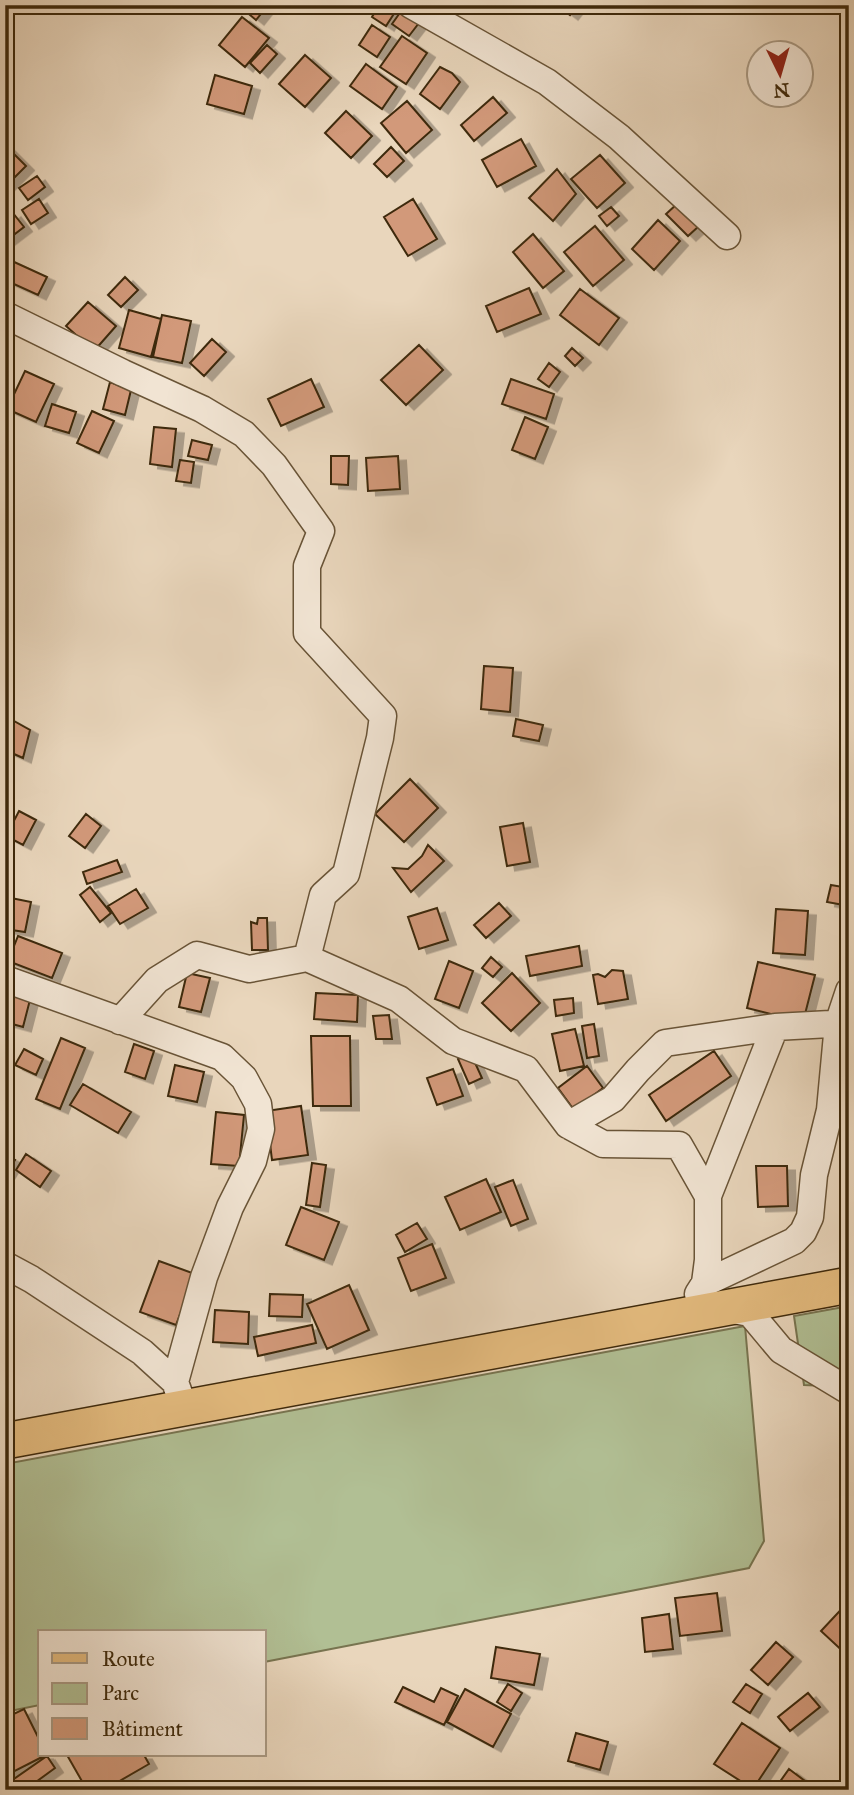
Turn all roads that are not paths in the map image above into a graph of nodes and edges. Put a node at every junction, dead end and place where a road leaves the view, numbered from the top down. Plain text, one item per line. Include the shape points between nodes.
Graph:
1 (411, 5) edge
2 (727, 236) dead end
3 (5, 315) edge
4 (307, 958) junction
5 (5, 979) edge
6 (849, 991) edge
7 (120, 1021) junction
8 (844, 1024) edge
9 (775, 1027) junction
10 (568, 1125) junction
11 (708, 1196) junction
12 (5, 1265) edge
13 (849, 1285) edge
14 (708, 1301) junction
15 (849, 1391) edge
16 (179, 1395) junction
17 (5, 1441) edge

1 - 2 street via 547,82 619,137
3 - 4 street via 202,409 244,434 274,465 321,531 307,566 307,633 383,716 346,874 323,895
4 - 7 street via 249,969 197,955 158,980
4 - 10 street via 400,999 453,1041 526,1069
5 - 7 street
6 - 8 street
7 - 16 street via 222,1056 244,1078 258,1104 261,1129 253,1161 212,1252
8 - 9 street
8 - 14 street via 810,1217 794,1241
9 - 10 street via 665,1043 613,1099
9 - 11 street
10 - 11 street via 603,1144 678,1145
11 - 14 street
12 - 16 street via 142,1352
13 - 14 main road
14 - 15 street via 750,1313 781,1350
14 - 16 main road
16 - 17 main road

